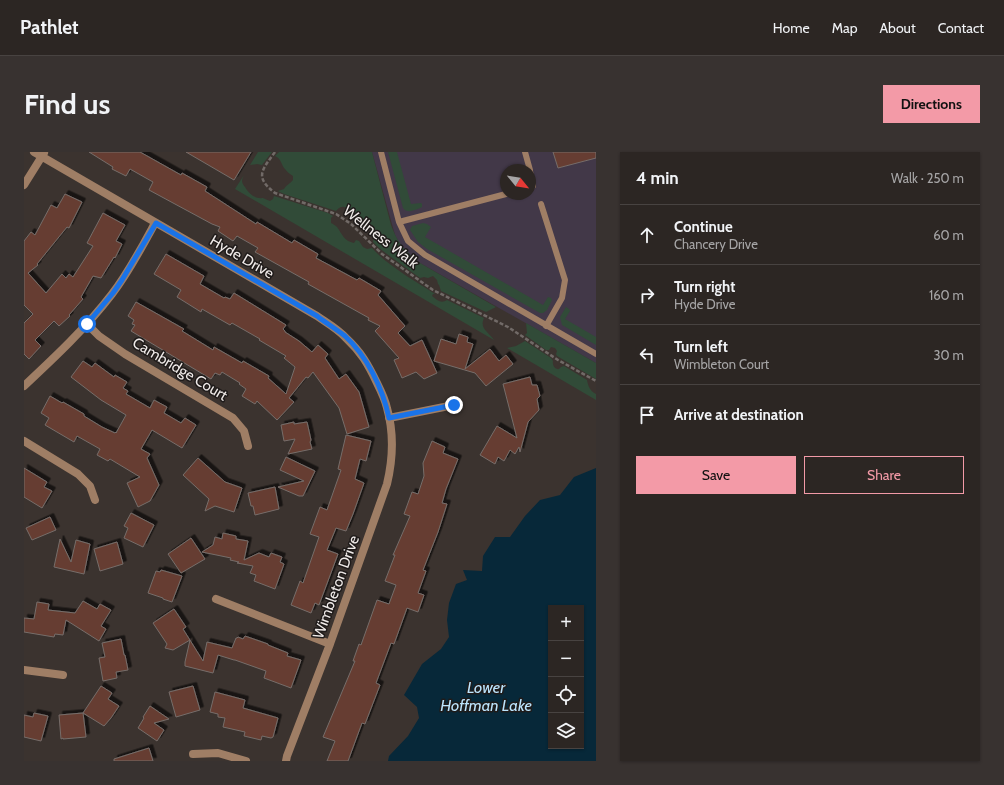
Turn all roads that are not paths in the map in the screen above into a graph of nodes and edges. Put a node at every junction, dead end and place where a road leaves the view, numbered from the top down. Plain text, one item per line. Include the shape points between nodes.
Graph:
1 (381, 152) edge
2 (525, 152) edge
3 (40, 153) edge
4 (528, 164) edge
5 (24, 185) edge
6 (500, 196) edge
7 (541, 204) dead end
8 (399, 222) junction
9 (156, 223) junction
10 (87, 324) junction
11 (546, 326) junction
12 (596, 354) edge
13 (24, 386) edge
14 (454, 405) dead end
15 (389, 418) junction
16 (24, 441) edge
17 (248, 446) dead end
18 (95, 500) dead end
19 (216, 599) dead end
20 (330, 644) junction
21 (24, 670) edge
22 (63, 675) dead end
23 (192, 754) dead end
24 (246, 761) edge
25 (286, 761) edge

1 - 8 lane
2 - 4 lane
3 - 5 street
3 - 9 street, Hyde Drive
6 - 8 lane
7 - 11 lane via 565,280 562,298
8 - 11 lane via 408,241 424,256
9 - 10 street via 122,280
9 - 15 street, Hyde Drive via 317,316 338,331 363,356 369,366 384,399
10 - 13 street
10 - 17 street, Cambridge Court via 125,354 233,418 244,431
11 - 12 lane
14 - 15 street
15 - 20 street, Wimbleton Drive via 392,441 387,484
16 - 18 street via 78,474 90,486
19 - 20 street
20 - 25 street, Wimbleton Drive
21 - 22 street
23 - 24 street via 218,754

